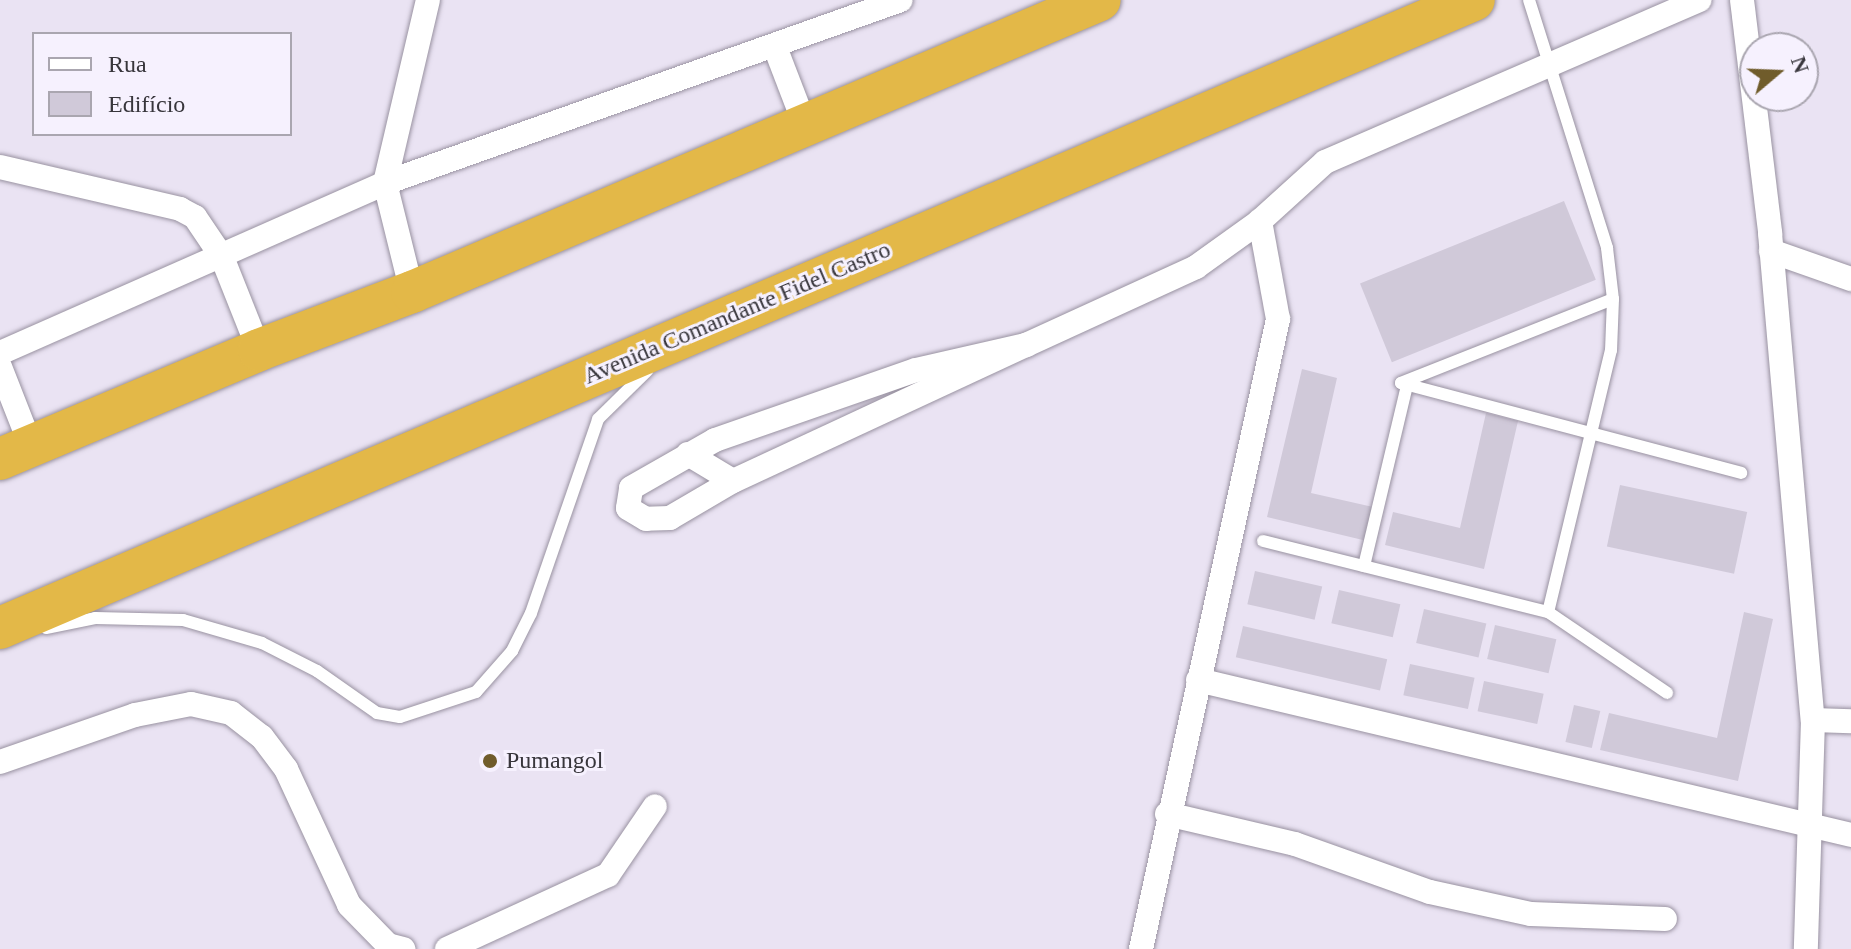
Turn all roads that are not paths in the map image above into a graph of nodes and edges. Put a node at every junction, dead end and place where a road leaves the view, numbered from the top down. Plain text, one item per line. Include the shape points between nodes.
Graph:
1 (428, 0) edge
2 (901, 0) edge
3 (1100, 0) edge
4 (1474, 0) edge
5 (1529, 0) edge
6 (1699, 0) edge
7 (1742, 0) edge
8 (775, 47) junction
9 (1550, 64) junction
10 (805, 125) junction
11 (0, 167) edge
12 (385, 183) junction
13 (1260, 221) junction
14 (1771, 251) junction
15 (222, 257) junction
16 (1851, 279) edge
17 (412, 292) junction
18 (1613, 299) junction
19 (691, 332) junction
20 (1026, 345) junction
21 (259, 350) junction
22 (0, 353) edge
23 (0, 367) edge
24 (1407, 385) junction
25 (818, 405) junction
26 (863, 421) junction
27 (1590, 432) junction
28 (16, 452) edge
29 (688, 454) junction
30 (1741, 473) dead end
31 (733, 481) junction
32 (1263, 541) dead end
33 (1364, 566) junction
34 (1548, 612) junction
35 (0, 628) edge
36 (0, 638) edge
37 (1198, 680) junction
38 (1667, 693) dead end
39 (1813, 720) junction
40 (1851, 721) edge
41 (0, 762) edge
42 (655, 806) dead end
43 (1167, 814) junction
44 (1813, 826) junction
45 (1851, 835) edge
46 (1665, 919) dead end
47 (403, 949) edge
48 (447, 949) edge
49 (1141, 949) edge
50 (1806, 949) edge

1 - 12 street
2 - 8 street
3 - 10 highway
4 - 19 highway, Avenida Comandante Fidel Castro
5 - 9 lane
6 - 9 street
7 - 14 street
8 - 10 street
8 - 12 street
9 - 13 street via 1325,162
9 - 18 lane via 1607,248
10 - 17 highway
11 - 15 street via 180,209 209,232
12 - 15 street
12 - 17 street
13 - 20 street via 1196,267
13 - 37 street via 1278,319
14 - 16 street
14 - 39 street
15 - 21 street
15 - 22 street
17 - 21 highway
18 - 24 lane via 1401,383
18 - 27 lane via 1611,350
19 - 35 highway, Avenida Comandante Fidel Castro
19 - 36 lane via 598,419 531,613 512,651 476,692 400,717 377,713 317,671 262,643 183,620 95,618
20 - 25 street via 916,370
20 - 26 street
21 - 28 highway
23 - 28 street
24 - 27 lane
24 - 33 lane
25 - 26 street
25 - 29 street
26 - 31 street
27 - 30 lane
27 - 34 lane
29 - 31 street
29 - 31 street via 631,488 628,508 646,519 670,518
32 - 33 lane
33 - 34 lane
34 - 38 lane
37 - 43 street
37 - 44 street
39 - 40 street
39 - 44 street
41 - 47 street via 135,715 191,704 231,713 262,737 286,769 349,905 388,945
42 - 48 street via 608,875
43 - 46 street via 1295,844 1430,892 1531,914
43 - 49 street
44 - 45 street
44 - 50 street

